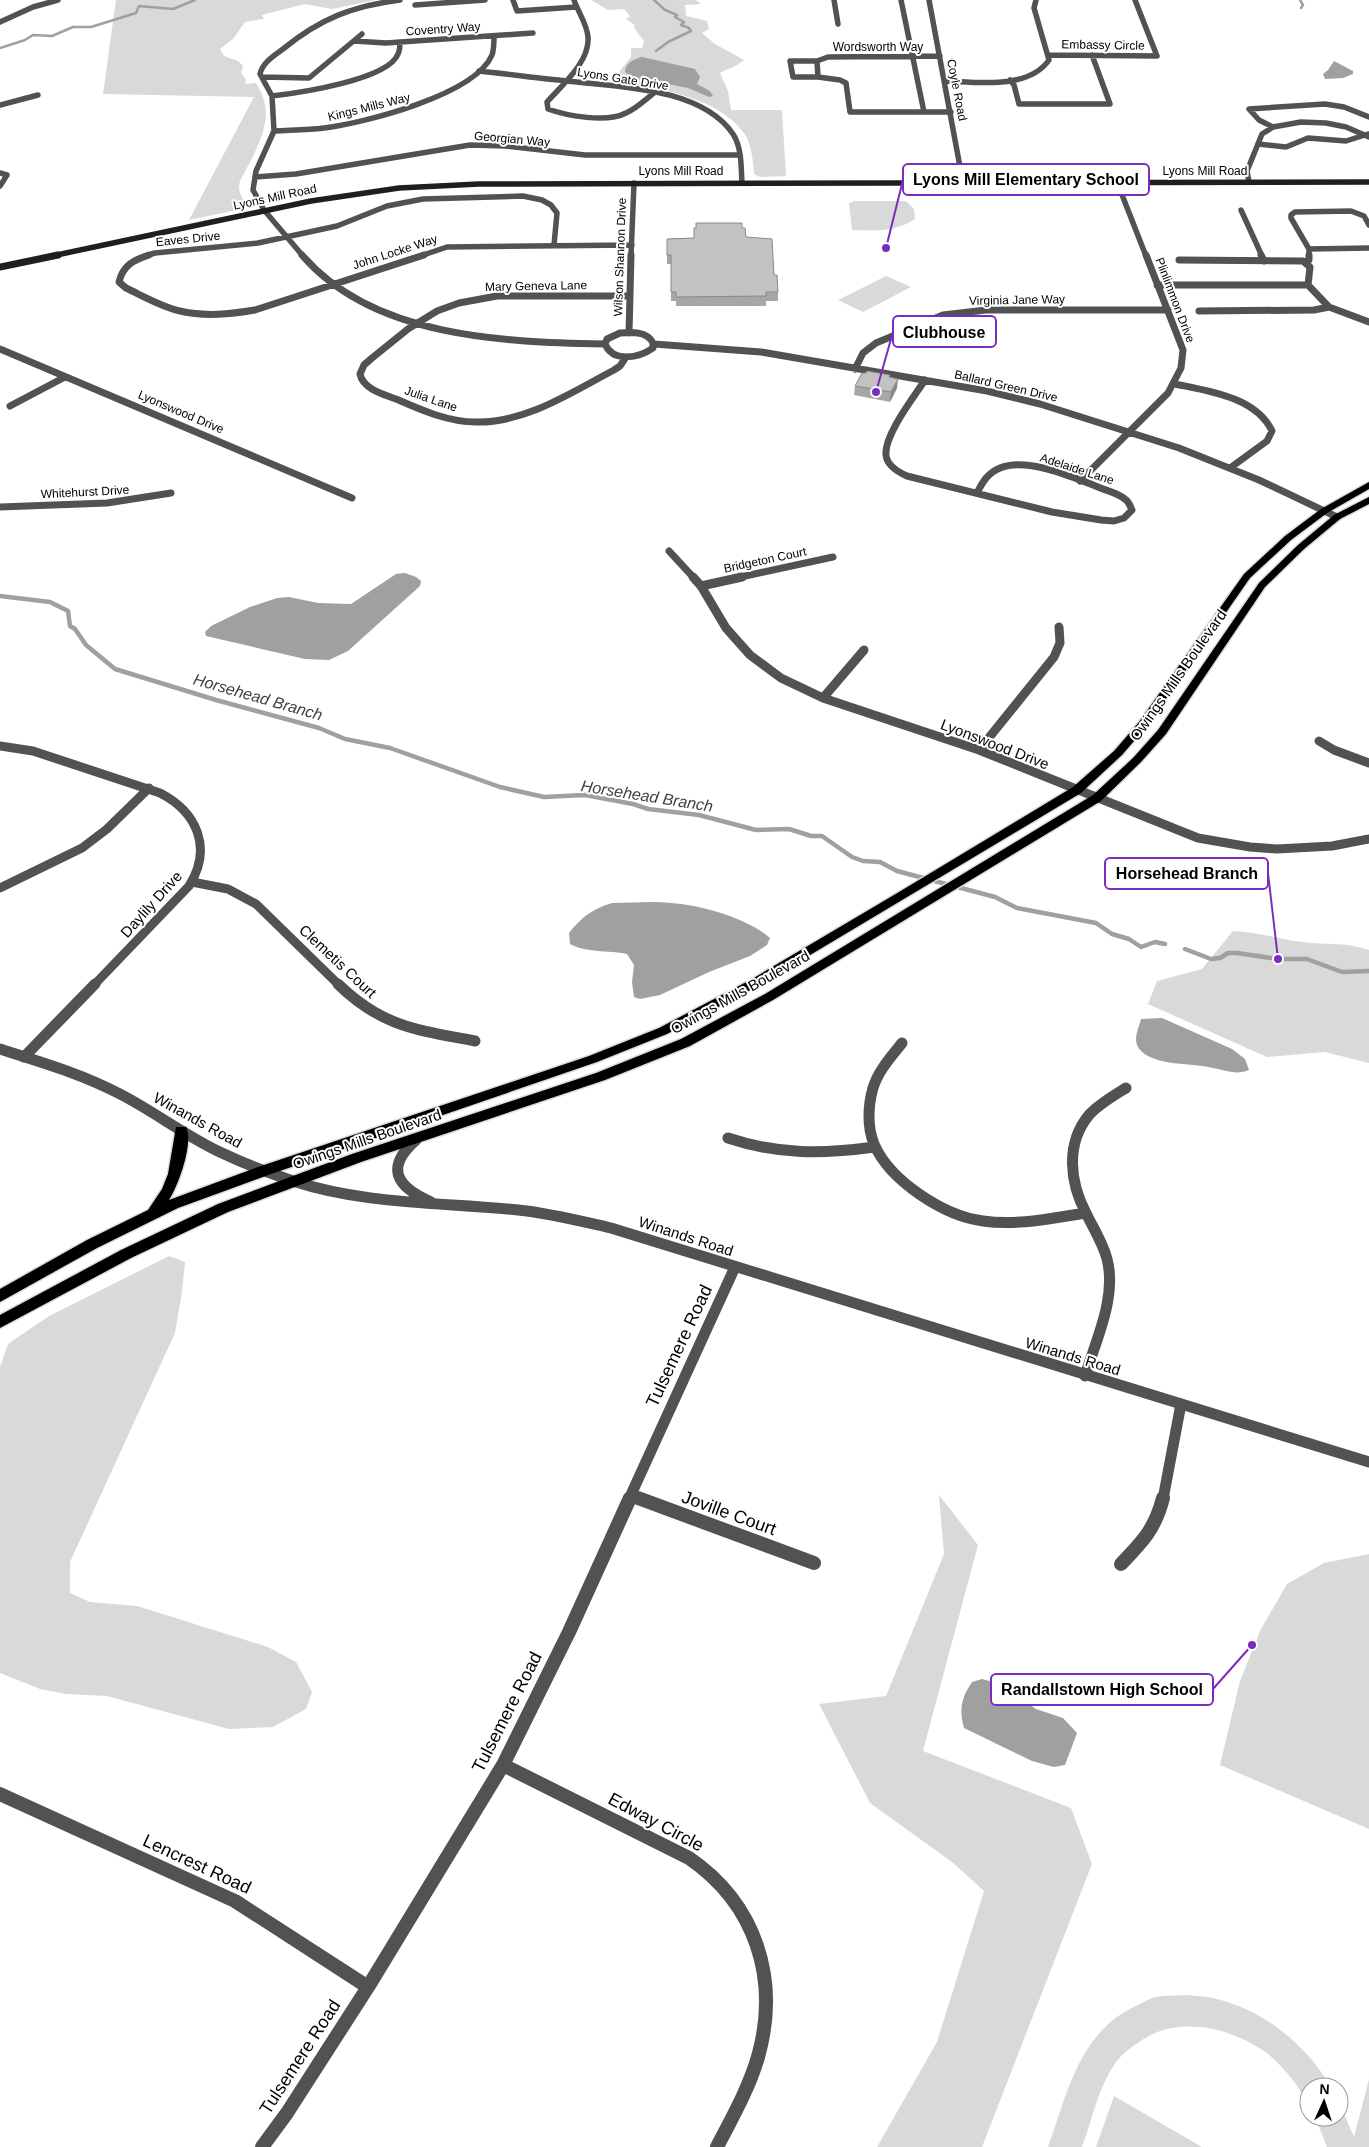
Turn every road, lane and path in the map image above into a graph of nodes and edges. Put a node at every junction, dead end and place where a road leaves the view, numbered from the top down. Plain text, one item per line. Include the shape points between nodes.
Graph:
1 (58, 0) edge
2 (400, 0) edge
3 (485, 0) edge
4 (513, 0) edge
5 (574, 0) edge
6 (834, 0) edge
7 (901, 0) edge
8 (929, 0) edge
9 (1036, 0) edge
10 (1135, 0) edge
11 (415, 5) dead end
12 (576, 7) junction
13 (0, 22) edge
14 (838, 24) dead end
15 (533, 33) dead end
16 (362, 34) dead end
17 (494, 36) junction
18 (354, 41) junction
19 (400, 42) junction
20 (1048, 54) junction
21 (1092, 55) junction
22 (913, 56) junction
23 (940, 56) junction
24 (817, 61) junction
25 (479, 71) junction
26 (262, 77) junction
27 (818, 77) junction
28 (565, 80) junction
29 (1010, 80) junction
30 (945, 81) junction
31 (654, 92) junction
32 (38, 95) dead end
33 (272, 96) junction
34 (0, 106) edge
35 (924, 112) junction
36 (951, 112) junction
37 (1369, 117) edge
38 (1273, 127) junction
39 (274, 131) junction
40 (1367, 135) edge
41 (1258, 144) junction
42 (740, 155) junction
43 (0, 173) edge
44 (254, 177) junction
45 (1117, 182) junction
46 (1249, 182) junction
47 (1369, 182) edge
48 (634, 183) junction
49 (742, 183) junction
50 (963, 183) junction
51 (0, 186) edge
52 (1241, 210) dead end
53 (266, 211) junction
54 (1369, 225) edge
55 (288, 237) junction
56 (554, 245) junction
57 (632, 245) junction
58 (1369, 248) edge
59 (1309, 249) junction
60 (1179, 260) dead end
61 (1264, 261) junction
62 (1305, 262) junction
63 (0, 266) edge
64 (333, 284) junction
65 (1157, 285) junction
66 (1308, 285) junction
67 (628, 296) junction
68 (1329, 307) junction
69 (1168, 310) junction
70 (1199, 311) dead end
71 (1369, 322) edge
72 (418, 323) junction
73 (629, 332) junction
74 (605, 344) junction
75 (654, 344) junction
76 (0, 349) edge
77 (626, 357) junction
78 (855, 369) junction
79 (65, 377) junction
80 (925, 380) junction
81 (1175, 384) junction
82 (10, 406) dead end
83 (1129, 432) junction
84 (1230, 468) junction
85 (1080, 481) junction
86 (1369, 485) edge
87 (171, 493) dead end
88 (976, 493) junction
89 (352, 498) dead end
90 (1369, 500) edge
91 (0, 507) edge
92 (1324, 511) junction
93 (1337, 517) junction
94 (669, 551) dead end
95 (833, 557) dead end
96 (701, 586) junction
97 (1059, 627) dead end
98 (864, 650) dead end
99 (823, 698) junction
100 (1319, 741) dead end
101 (0, 746) edge
102 (979, 750) junction
103 (1369, 764) edge
104 (149, 788) junction
105 (1077, 790) junction
106 (1097, 798) junction
107 (1369, 839) edge
108 (192, 882) junction
109 (0, 888) edge
110 (475, 1041) dead end
111 (902, 1043) dead end
112 (0, 1049) edge
113 (24, 1057) junction
114 (1126, 1088) dead end
115 (181, 1131) junction
116 (728, 1138) dead end
117 (417, 1139) junction
118 (875, 1147) junction
119 (266, 1170) junction
120 (293, 1181) junction
121 (441, 1205) junction
122 (1086, 1213) junction
123 (151, 1215) junction
124 (735, 1267) junction
125 (0, 1296) edge
126 (0, 1322) edge
127 (1085, 1376) junction
128 (1181, 1404) junction
129 (1369, 1462) edge
130 (631, 1495) junction
131 (814, 1563) dead end
132 (1121, 1564) dead end
133 (503, 1765) junction
134 (0, 1794) edge
135 (368, 1987) junction
136 (262, 2147) edge
137 (717, 2147) edge

1 - 13 street
2 - 26 street via 355,8 318,22 264,64
3 - 11 street
4 - 12 street via 516,12
5 - 12 street
6 - 14 street
7 - 22 street
8 - 23 street, Coyle Road
9 - 20 street via 1034,8
10 - 21 street, Embassy Circle via 1157,56
12 - 28 street via 588,37 587,44 584,56
15 - 17 street, Coventry Way
16 - 18 street
17 - 19 street, Coventry Way
17 - 25 street, Kings Mills Way via 495,49
18 - 19 street, Coventry Way
18 - 26 street via 309,78
19 - 33 street via 398,56 369,74 325,88
20 - 21 street, Embassy Circle
20 - 29 street via 1049,60 1043,70
21 - 29 street via 1110,104 1019,104
22 - 23 street, Wordsworth Way
22 - 24 street, Wordsworth Way via 828,56
22 - 35 street
23 - 30 street, Coyle Road
24 - 27 street, Wordsworth Way
24 - 27 street, Wordsworth Way via 790,61 793,77
25 - 28 street, Lyons Gate Drive
25 - 39 street, Kings Mills Way via 448,91 390,114 323,128
26 - 33 street
27 - 35 street via 845,82 850,112
28 - 31 street, Lyons Gate Drive
28 - 31 street via 547,102 546,106 552,110 619,116
29 - 30 street
30 - 36 street, Coyle Road
31 - 42 street, Lyons Gate Drive via 696,105 719,119 734,136
32 - 34 street
33 - 39 street
35 - 36 street
36 - 50 street, Coyle Road
37 - 38 street via 1344,107 1325,104 1250,109 1259,120
38 - 40 street via 1301,122 1326,123
38 - 41 street via 1262,134
39 - 44 street
40 - 41 street via 1346,141 1308,138 1286,147
41 - 46 street via 1248,171
42 - 44 street, Georgian Way via 577,154 470,146 296,174
42 - 49 street, Lyons Gate Drive
43 - 51 street via 7,175
44 - 53 street via 253,191
45 - 46 main road, Lyons Mill Road
45 - 50 main road, Lyons Mill Road
45 - 65 street, Plinlimmon Drive
46 - 47 main road, Lyons Mill Road
48 - 49 main road, Lyons Mill Road
48 - 53 main road, Lyons Mill Road via 408,187
48 - 57 street, Wilson Shannon Drive
49 - 50 main road, Lyons Mill Road
52 - 61 street
53 - 55 street
53 - 63 main road, Lyons Mill Road
54 - 59 street via 1364,216 1351,211 1295,212 1290,218
55 - 56 street via 341,224 411,200 518,196 542,200 554,209 557,218
55 - 64 street via 310,264
55 - 64 street, Eaves Drive via 247,245 155,253 125,267 119,282 180,311 209,315 255,310
56 - 57 street, John Locke Way
56 - 64 street, John Locke Way via 446,247
57 - 67 street, Wilson Shannon Drive
58 - 59 street
59 - 62 street via 1309,260
60 - 61 street
61 - 62 street
62 - 66 street via 1310,267
64 - 72 street via 376,309
65 - 66 street
65 - 69 street, Plinlimmon Drive
66 - 68 street
67 - 72 street, Mary Geneva Lane via 485,297 438,311
67 - 73 street, Wilson Shannon Drive
68 - 70 street via 1314,310
68 - 71 street
69 - 78 street, Virginia Jane Way via 956,312 876,343 863,353
69 - 81 street, Plinlimmon Drive via 1183,350 1184,363
72 - 74 street via 503,340
72 - 77 street, Julia Lane via 369,360 361,376 368,387 376,391 442,417 461,421 497,422 524,414 614,370
73 - 74 street via 612,336
73 - 75 street via 646,336
74 - 77 street via 610,352
75 - 77 street via 642,355
75 - 78 street, Ballard Green Drive via 738,349
76 - 79 street, Lyonswood Drive
78 - 80 street, Ballard Green Drive
79 - 82 street
79 - 89 street, Lyonswood Drive
80 - 83 street, Ballard Green Drive via 1040,404
80 - 88 street, Adelaide Lane via 887,444 889,464 907,476
81 - 83 street, Plinlimmon Drive
81 - 84 street via 1247,406 1268,420 1272,431 1267,441
83 - 84 street, Ballard Green Drive
83 - 85 street, Plinlimmon Drive
84 - 92 street, Ballard Green Drive
85 - 88 street, Adelaide Lane via 1032,466 1003,466 990,473
85 - 88 street, Adelaide Lane via 1124,498 1130,505 1130,513 1119,520 1101,520 1052,512
86 - 92 main road, Owings Mills Boulevard
87 - 91 street, Whitehurst Drive via 118,502
90 - 93 main road, Owings Mills Boulevard
92 - 93 street, Ballard Green Drive
92 - 105 main road, Owings Mills Boulevard via 1288,538 1248,576 1143,724 1118,754
93 - 106 main road, Owings Mills Boulevard via 1262,585 1162,732
94 - 96 street, Lyonswood Drive
95 - 96 street, Bridgeton Court
96 - 99 street, Lyonswood Drive via 726,628 750,655 781,678
97 - 102 street via 1059,648 1054,657
98 - 99 street
99 - 102 street, Lyonswood Drive
100 - 103 street
101 - 104 street, Daylily Drive via 33,751
102 - 105 street, Lyonswood Drive
104 - 108 street, Daylily Drive via 180,804 197,826 201,852
104 - 109 street via 107,829 82,848
105 - 106 street, Lyonswood Drive
105 - 119 main road, Owings Mills Boulevard via 756,982 663,1031 593,1059
106 - 107 street, Lyonswood Drive via 1198,838 1250,847 1304,848
106 - 117 main road, Owings Mills Boulevard via 721,1024 673,1048 605,1075
108 - 110 street, Clemetis Court via 228,890 256,904 352,998 384,1019 408,1028
108 - 113 street, Daylily Drive
111 - 118 street via 873,1085 869,1107
112 - 113 street, Winands Road
113 - 115 street, Winands Road via 96,1082
114 - 122 street via 1087,1117 1080,1131 1072,1170 1074,1188
115 - 119 street, Winands Road via 221,1153
115 - 123 main road via 177,1173 168,1194
116 - 118 street via 764,1148 796,1152
117 - 120 main road, Owings Mills Boulevard
117 - 121 street via 400,1153 397,1177 411,1193
118 - 122 street via 905,1184 920,1195 937,1205 980,1220 1028,1222
119 - 120 street, Winands Road
119 - 123 main road, Owings Mills Boulevard
120 - 121 street, Winands Road via 369,1198
120 - 126 main road, Owings Mills Boulevard via 160,1236
121 - 124 street, Winands Road via 548,1214 611,1228
122 - 127 street via 1108,1260 1109,1280 1107,1301
123 - 125 main road, Owings Mills Boulevard
124 - 127 street, Winands Road
124 - 130 street, Tulsemere Road
127 - 128 street, Winands Road
128 - 129 street, Winands Road
128 - 132 street via 1156,1522
130 - 131 street, Joville Court
130 - 133 street, Tulsemere Road via 569,1632
133 - 135 street, Tulsemere Road
133 - 137 street, Edway Circle via 684,1855 712,1875 733,1899 750,1927 761,1955 764,1985 761,2044 751,2074
134 - 135 street, Lencrest Road via 235,1901
135 - 136 street, Tulsemere Road

